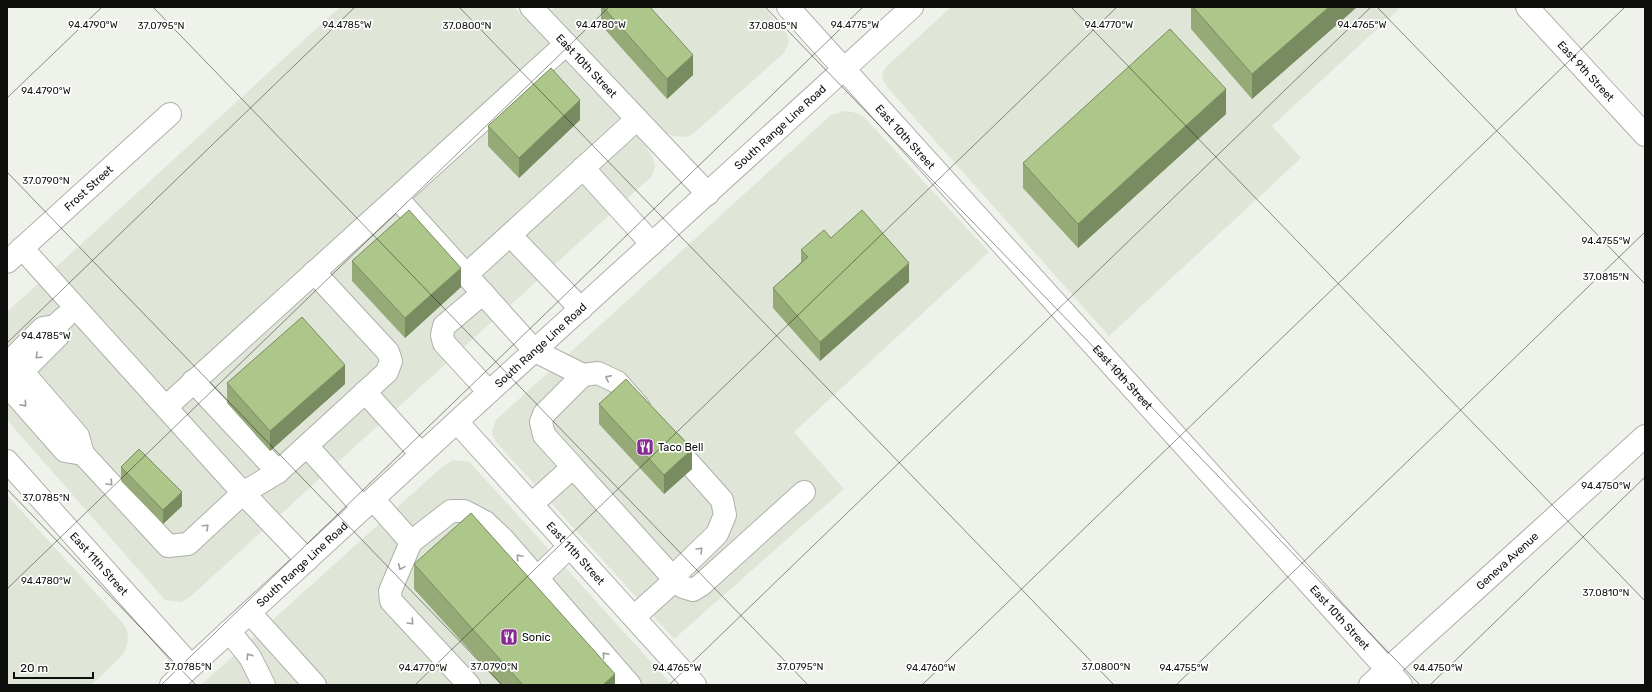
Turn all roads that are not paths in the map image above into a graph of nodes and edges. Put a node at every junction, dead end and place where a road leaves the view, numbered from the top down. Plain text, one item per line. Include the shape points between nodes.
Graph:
1 (531, 7) edge
2 (788, 7) edge
3 (912, 7) edge
4 (1527, 7) edge
5 (566, 44) junction
6 (844, 69) junction
7 (170, 114) dead end
8 (637, 119) junction
9 (1645, 136) edge
10 (583, 168) junction
11 (708, 194) junction
12 (397, 198) junction
13 (510, 235) junction
14 (652, 244) junction
15 (14, 255) edge
16 (314, 272) junction
17 (466, 275) junction
18 (483, 293) junction
19 (76, 308) junction
20 (580, 309) junction
21 (535, 350) junction
22 (584, 375) junction
23 (193, 381) junction
24 (365, 392) junction
25 (489, 392) junction
26 (166, 407) junction
27 (456, 422) junction
28 (1645, 436) edge
29 (307, 446) junction
30 (421, 454) junction
31 (7, 461) edge
32 (573, 467) junction
33 (278, 472) junction
34 (243, 492) junction
35 (804, 492) dead end
36 (368, 503) junction
37 (532, 504) junction
38 (411, 542) junction
39 (569, 547) junction
40 (307, 560) junction
41 (537, 578) junction
42 (675, 580) junction
43 (250, 613) junction
44 (634, 617) junction
45 (229, 631) junction
46 (191, 666) junction
47 (1394, 677) edge
48 (688, 683) edge
49 (172, 685) edge
50 (264, 685) edge
51 (316, 685) edge
52 (469, 685) edge
53 (630, 685) edge
54 (1370, 685) edge

1 - 5 street, East 10th Street
2 - 6 street
3 - 6 street, South Range Line Road
4 - 9 street, East 9th Street
5 - 8 street, East 10th Street
5 - 12 street
6 - 11 street, South Range Line Road
6 - 47 street, East 10th Street
7 - 15 street, Frost Street
8 - 10 street
8 - 11 street, East 10th Street
10 - 13 street
10 - 14 street
11 - 14 street, South Range Line Road
12 - 16 street
12 - 17 street
13 - 17 street
13 - 20 street
14 - 20 street, South Range Line Road
15 - 19 street
16 - 23 street
16 - 24 street via 388,352 391,360 387,372
17 - 18 street
18 - 21 street
18 - 25 street via 444,326 442,335 444,343
19 - 26 street
19 -> 34 street via 55,326 58,336 26,368 27,377 78,436 83,454 168,546 188,544
20 - 21 street, South Range Line Road
21 - 22 street
21 - 25 street, South Range Line Road
22 - 32 street via 544,414 540,422 544,435
42 -> 22 street via 680,570 717,534 725,515 722,500 617,382 598,373
23 - 26 street
23 - 33 street
24 - 29 street
24 - 30 street
25 - 27 street, South Range Line Road
26 - 34 street
27 - 30 street, South Range Line Road
27 - 37 street, East 11th Street
28 - 47 street, Geneva Avenue
29 - 33 street
29 - 36 street
30 - 36 street, South Range Line Road
31 - 46 street, East 11th Street
32 - 37 street
32 - 42 street
33 - 34 street
34 - 40 street
35 - 42 street via 702,585 693,590 683,587
36 - 38 street
36 - 40 street, South Range Line Road
37 - 39 street, East 11th Street
41 -> 38 street via 485,522 464,511 451,510
38 -> 52 street via 390,591 391,601
39 - 41 street
39 - 44 street, East 11th Street
40 - 43 street, South Range Line Road
53 -> 41 street
42 - 44 street
43 - 45 street, South Range Line Road
43 - 51 street
44 - 48 street, East 11th Street
45 - 46 street, South Range Line Road
50 -> 45 street via 250,657
46 - 49 street, South Range Line Road
47 - 54 street, Geneva Avenue

